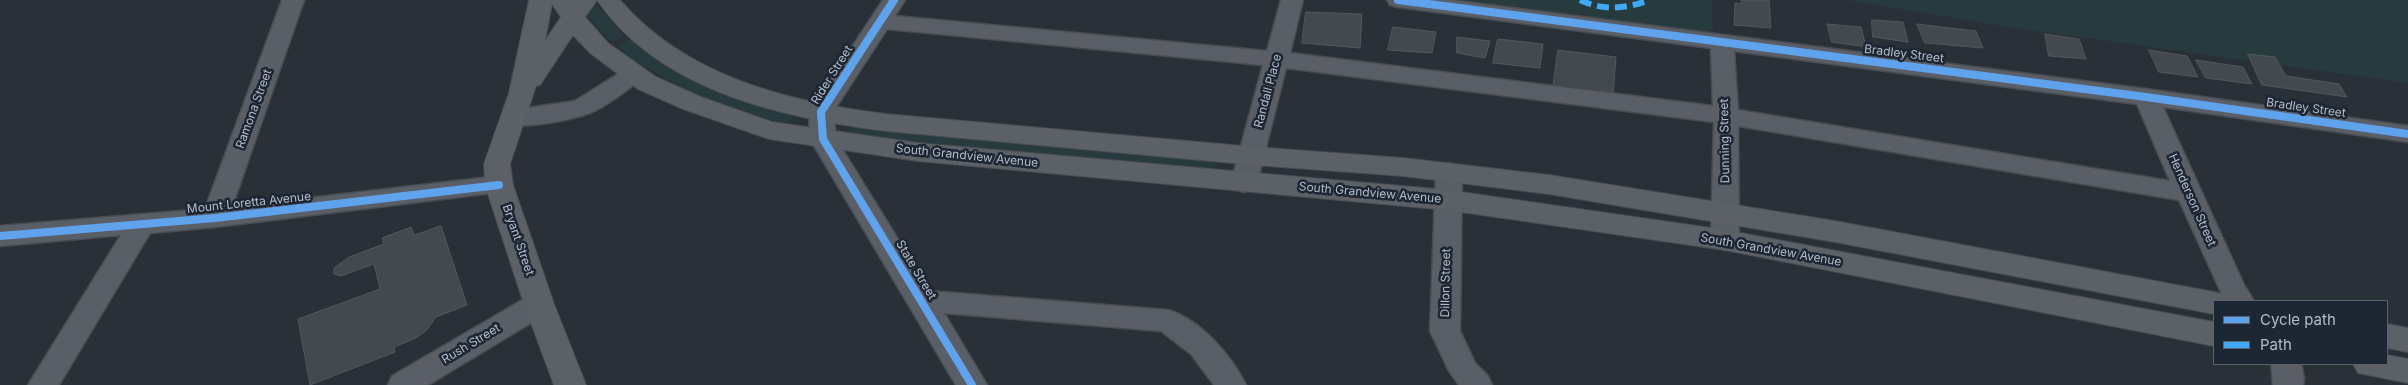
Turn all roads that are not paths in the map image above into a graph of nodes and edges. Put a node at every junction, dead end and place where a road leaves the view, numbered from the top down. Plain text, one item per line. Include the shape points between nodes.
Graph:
1 (293, 0) edge
2 (541, 0) edge
3 (608, 0) edge
4 (894, 0) edge
5 (1292, 0) edge
6 (1398, 0) edge
7 (573, 6) edge
8 (880, 21) junction
9 (1722, 42) junction
10 (599, 48) junction
11 (545, 58) junction
12 (1276, 59) junction
13 (634, 74) junction
14 (2146, 97) junction
15 (518, 105) junction
16 (1726, 116) junction
17 (822, 126) junction
18 (2408, 134) edge
19 (1251, 156) junction
20 (1449, 172) junction
21 (1244, 183) junction
22 (499, 185) junction
23 (2189, 193) junction
24 (1447, 200) junction
25 (1725, 211) junction
26 (215, 218) junction
27 (142, 224) junction
28 (0, 236) edge
29 (1725, 240) junction
30 (2239, 300) edge
31 (922, 301) junction
32 (2213, 303) edge
33 (539, 304) junction
34 (2213, 334) edge
35 (2388, 336) edge
36 (2408, 340) edge
37 (2286, 365) edge
38 (2375, 365) edge
39 (2408, 371) edge
40 (42, 385) edge
41 (403, 385) edge
42 (570, 385) edge
43 (972, 385) edge
44 (1232, 385) edge
45 (1477, 385) edge
46 (2288, 385) edge

1 - 26 street, Ramona Street
2 - 15 main road
3 - 17 main road, South Grandview Avenue via 621,19 645,40 702,74
4 - 8 street, Rider Street
5 - 12 street, Randall Place
6 - 9 street, Bradley Street
7 - 10 main road, South Grandview Avenue
7 - 11 main road
8 - 12 lane
8 - 17 street, Rider Street
9 - 14 street, Bradley Street
9 - 16 street, Dunning Street
10 - 11 main road via 566,48
10 - 13 main road, South Grandview Avenue
11 - 15 main road
12 - 16 lane
12 - 19 street, Randall Place
13 - 15 street via 582,106 554,113
13 - 17 main road, South Grandview Avenue via 692,103 761,127
14 - 18 street, Bradley Street
14 - 23 street, Henderson Street
15 - 22 main road, Bryant Street via 497,164
16 - 23 lane
16 - 25 street, Dunning Street
17 - 19 main road, South Grandview Avenue via 884,121
17 - 21 main road, South Grandview Avenue via 918,152
17 - 31 street, State Street via 840,166
19 - 20 main road, South Grandview Avenue
19 - 21 street, Randall Place
20 - 24 street, Dillon Street
20 - 25 main road, South Grandview Avenue
21 - 24 main road, South Grandview Avenue
22 - 26 street, Mount Loretta Avenue
22 - 33 main road, Bryant Street
23 - 30 street, Henderson Street
24 - 29 main road, South Grandview Avenue
24 - 45 street, Dillon Street via 1445,331 1464,371
25 - 29 street, Dunning Street
25 - 32 main road, South Grandview Avenue
26 - 27 street, Mount Loretta Avenue
27 - 28 street, Mount Loretta Avenue
27 - 40 street
29 - 34 main road, South Grandview Avenue
31 - 43 street, State Street
31 - 44 street via 1168,321 1201,346
33 - 41 street, Rush Street
33 - 42 main road, Bryant Street
35 - 36 main road
37 - 46 street
38 - 39 main road

